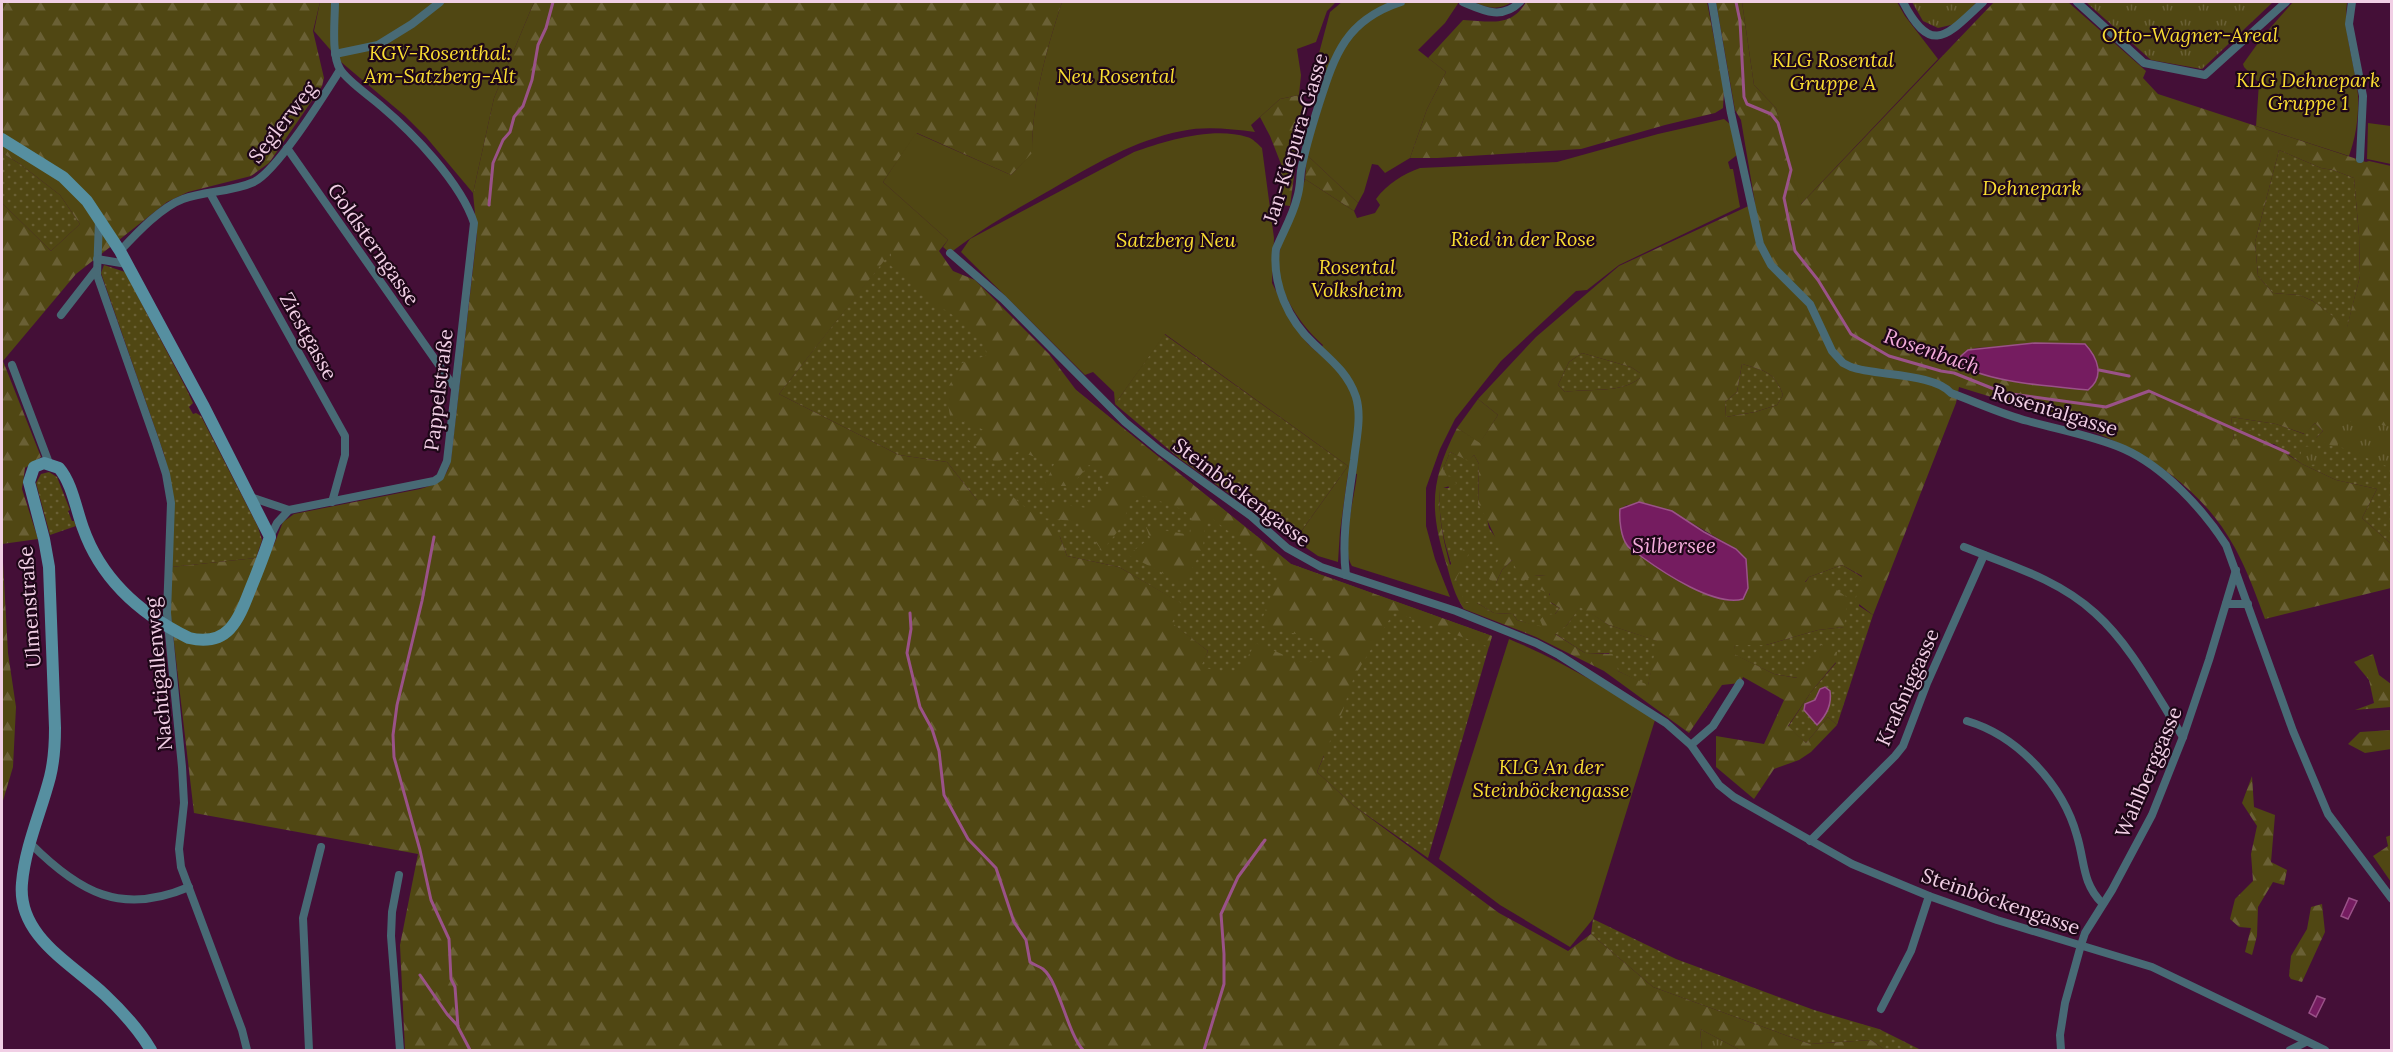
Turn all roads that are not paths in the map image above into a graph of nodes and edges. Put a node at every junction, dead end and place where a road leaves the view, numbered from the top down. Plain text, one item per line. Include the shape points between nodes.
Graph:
1 (335, 2) edge
2 (440, 2) edge
3 (1401, 2) edge
4 (1463, 2) edge
5 (1520, 2) edge
6 (1712, 2) edge
7 (1903, 2) edge
8 (1983, 2) edge
9 (2076, 2) edge
10 (2286, 2) edge
11 (2352, 2) edge
12 (335, 54) junction
13 (340, 70) junction
14 (2, 139) edge
15 (287, 148) junction
16 (2360, 159) dead end
17 (210, 193) junction
18 (99, 220) junction
19 (120, 251) junction
20 (950, 253) dead end
21 (97, 259) junction
22 (127, 264) junction
23 (96, 270) junction
24 (62, 315) dead end
25 (12, 365) dead end
26 (455, 388) junction
27 (49, 463) junction
28 (250, 497) junction
29 (332, 502) junction
30 (289, 510) junction
31 (270, 537) junction
32 (1964, 547) dead end
33 (1984, 555) junction
34 (2236, 569) junction
35 (1346, 574) junction
36 (2226, 604) junction
37 (2248, 604) junction
38 (169, 627) junction
39 (1740, 683) dead end
40 (1966, 721) dead end
41 (2183, 737) junction
42 (1691, 745) junction
43 (1810, 841) junction
44 (31, 844) junction
45 (321, 847) dead end
46 (399, 875) dead end
47 (189, 887) junction
48 (1929, 896) junction
49 (2391, 899) edge
50 (2102, 903) junction
51 (2081, 945) junction
52 (1881, 1009) dead end
53 (2306, 1042) junction
54 (152, 1050) edge
55 (247, 1050) edge
56 (309, 1050) edge
57 (400, 1050) edge
58 (2061, 1050) edge
59 (2290, 1050) edge
60 (2325, 1050) edge

1 - 12 street
2 - 12 street via 378,45
3 - 35 street, Jan-Kiepura-Gasse via 1365,20 1334,60 1313,123 1297,199 1275,257 1279,289 1291,314 1305,335 1341,370 1357,402 1358,431 1343,543
4 - 5 street via 1493,14 1510,10
6 - 34 street, Rosentalgasse via 1760,244 1771,265 1810,304 1836,357 1851,367 1933,383 2007,414 2102,441 2133,454 2160,472 2200,509 2226,545
7 - 8 street via 1922,30 1940,36 1949,33
9 - 10 street via 2138,59 2150,65 2205,75
11 - 16 street via 2349,24 2363,96
12 - 13 street
13 - 15 street, Seglerweg
13 - 26 street, Pappelstraße via 398,120 469,208 474,223
14 - 18 street via 68,181
15 - 17 street, Seglerweg via 254,182
15 - 26 street, Goldsterngasse
17 - 19 street, Seglerweg via 182,199 168,207
17 - 29 street, Ziestgasse via 345,436 345,455
18 - 19 street
18 - 21 street, Nachtigallenweg
19 - 22 street
20 - 35 street, Steinböckengasse via 1003,299 1138,433 1251,516 1287,548 1315,565
21 - 22 street
21 - 23 street, Nachtigallenweg
22 - 28 street
23 - 24 street
23 - 38 street, Nachtigallenweg via 166,474 171,513 166,613
25 - 27 street
26 - 29 street, Pappelstraße via 447,461 440,477
27 - 38 street via 64,473 91,547 113,582 131,601
27 - 44 street, Ulmenstraße via 34,467 28,482 49,567 55,728 50,777
28 - 30 street, Pappelstraße
28 - 31 street
29 - 30 street, Pappelstraße
30 - 31 street
31 - 38 street via 234,626 215,638 198,640
32 - 33 street
33 - 41 street via 2030,571 2095,612 2118,637
33 - 43 street, Kraßniggasse via 1903,746
34 - 36 street, Wahlberggasse
34 - 37 street, Rosentalgasse
35 - 42 street, Steinböckengasse via 1536,643 1645,708
36 - 37 street
36 - 41 street, Wahlberggasse
37 - 49 street, Rosentalgasse via 2293,731 2328,814
38 - 47 street, Nachtigallenweg via 184,802 179,849
39 - 42 street via 1713,726
40 - 50 street via 2011,744 2057,790 2068,808 2091,892
41 - 50 street, Wahlberggasse via 2152,815
42 - 43 street, Steinböckengasse via 1719,785
43 - 48 street, Steinböckengasse via 1852,864
44 - 47 street via 55,868 91,891 139,900
44 - 54 street, Ulmenstraße via 21,891 31,927 45,944 106,995
45 - 56 street via 303,918
46 - 57 street via 391,936
47 - 55 street, Nachtigallenweg
48 - 51 street, Steinböckengasse
48 - 52 street via 1911,951
50 - 51 street, Wahlberggasse
51 - 53 street, Steinböckengasse via 2152,967
51 - 58 street, Wahlberggasse via 2065,1004
53 - 59 street
53 - 60 street, Steinböckengasse

